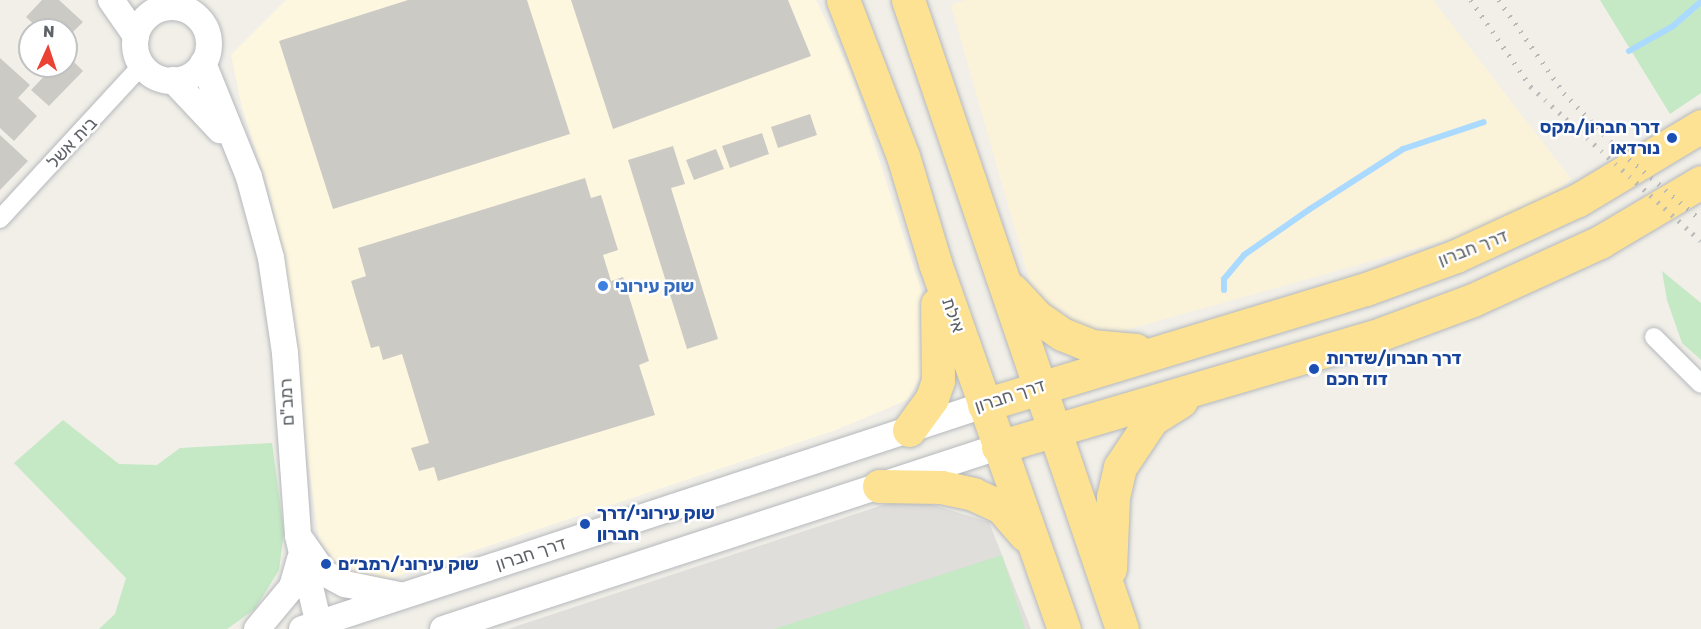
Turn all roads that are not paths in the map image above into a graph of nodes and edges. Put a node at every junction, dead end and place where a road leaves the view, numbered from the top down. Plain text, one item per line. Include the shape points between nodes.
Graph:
1 (111, 0) edge
2 (843, 0) edge
3 (908, 0) edge
4 (154, 4) edge
5 (136, 36) junction
6 (203, 63) junction
7 (142, 65) junction
8 (173, 80) junction
9 (1701, 126) edge
10 (249, 177) junction
11 (1701, 182) edge
12 (0, 219) edge
13 (935, 263) junction
14 (1002, 278) junction
15 (1654, 337) dead end
16 (1162, 349) junction
17 (1701, 384) edge
18 (1043, 386) junction
19 (1204, 386) junction
20 (984, 405) junction
21 (1057, 429) junction
22 (909, 430) junction
23 (998, 447) junction
24 (879, 486) junction
25 (300, 546) junction
26 (1042, 566) junction
27 (1109, 588) junction
28 (406, 595) junction
29 (313, 627) edge
30 (257, 629) edge
31 (443, 629) edge
32 (1064, 629) edge
33 (1122, 629) edge

1 - 5 main road
2 - 13 highway, אילת via 903,156
3 - 14 highway
4 - 5 main road
4 - 6 main road via 184,9 200,20 209,40
5 - 7 main road
6 - 8 main road via 195,72
6 - 10 main road, רמב"ם
7 - 8 main road via 161,79
7 - 12 street, בית אשל
8 - 10 main road, רמב"ם via 226,137
9 - 16 highway, דרך חברון via 1519,230 1366,289
10 - 25 main road, רמב"ם via 271,258 279,307
11 - 19 highway via 1531,277 1381,334
13 - 20 highway, אילת
13 - 22 highway via 938,381 932,398
14 - 16 highway via 1036,316 1062,334 1116,350
14 - 18 highway
15 - 17 street
16 - 18 highway, דרך חברון
18 - 20 highway, דרך חברון
18 - 21 highway
19 - 21 highway
19 - 27 highway via 1152,419 1120,467 1113,497
20 - 22 main road, דרך חברון
20 - 23 highway, אילת
21 - 23 highway
21 - 27 highway
22 - 28 main road, דרך חברון
23 - 24 main road
23 - 26 highway, אילת
24 - 26 highway via 941,487 992,503 1024,532
24 - 31 main road
25 - 28 main road via 324,573 345,584
25 - 29 main road, רמב"ם
25 - 30 main road via 292,587
26 - 32 highway, אילת
27 - 33 highway
28 - 29 main road, דרך חברון

